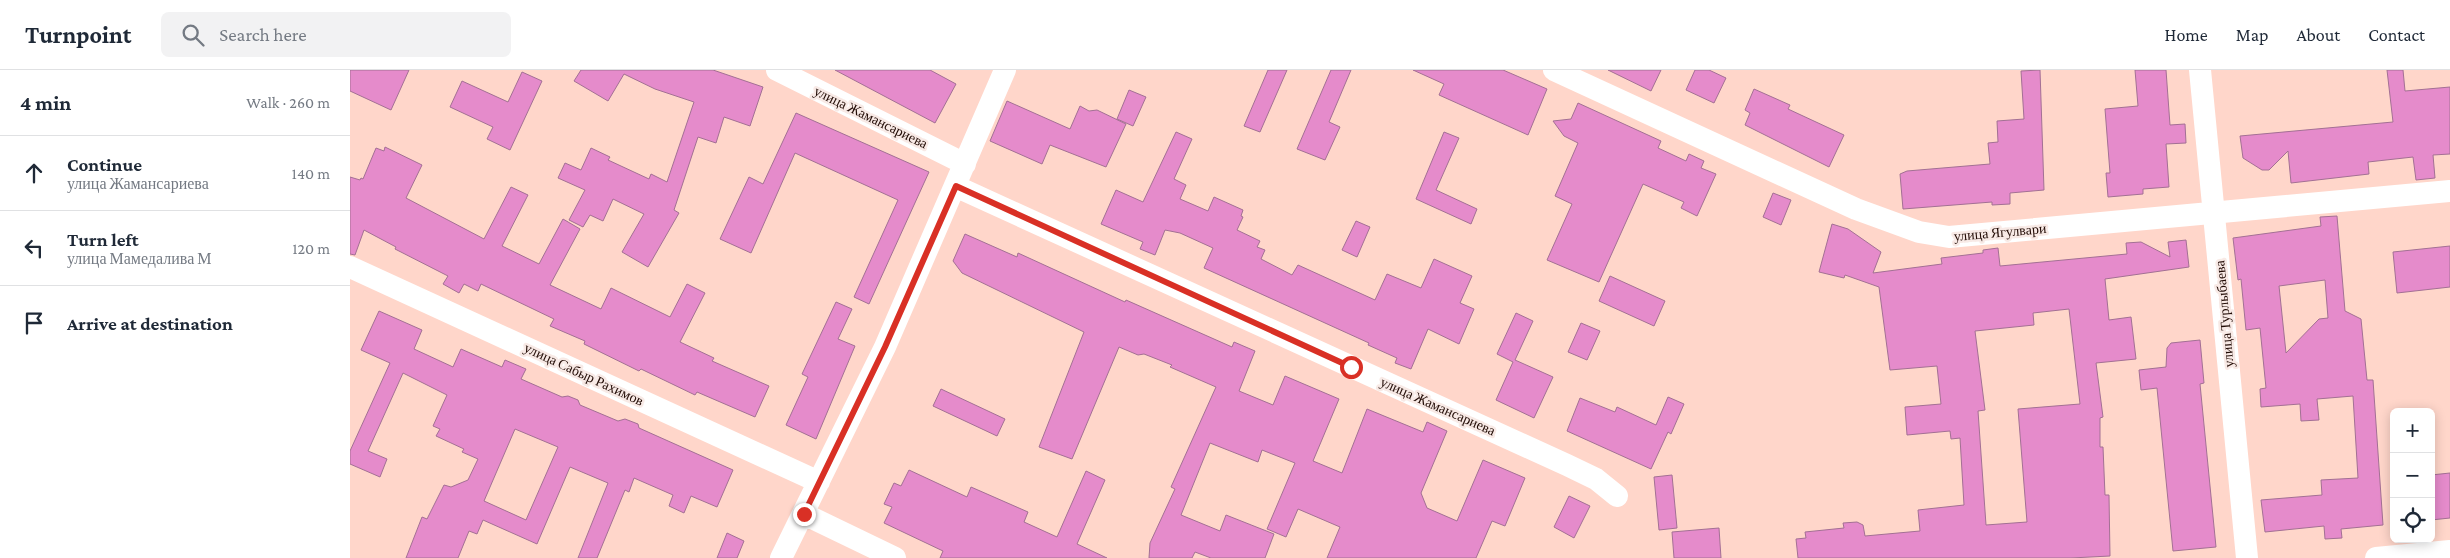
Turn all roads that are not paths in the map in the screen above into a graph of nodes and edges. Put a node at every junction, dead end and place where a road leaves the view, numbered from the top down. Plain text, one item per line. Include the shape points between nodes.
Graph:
1 (777, 70) edge
2 (1005, 70) edge
3 (1554, 70) edge
4 (2200, 70) edge
5 (965, 164) junction
6 (956, 186) junction
7 (2450, 191) edge
8 (2215, 212) junction
9 (350, 267) edge
10 (819, 482) junction
11 (1616, 496) dead end
12 (804, 514) junction
13 (2450, 551) edge
14 (781, 558) edge
15 (895, 558) edge
16 (2247, 558) edge
17 (2376, 558) edge

1 - 5 street, улица Жамансариева
2 - 5 street
3 - 8 street, улица Ягулвари via 1818,193 1919,232 1949,237
4 - 8 street, улица Турлыбаева
5 - 6 street
6 - 10 street via 885,347
6 - 11 street, улица Жамансариева via 1567,464
7 - 8 street, улица Ягулвари
8 - 16 street, улица Турлыбаева
9 - 10 street, улица Сабыр Рахимов
10 - 12 street
12 - 14 street
12 - 15 street
13 - 17 street

